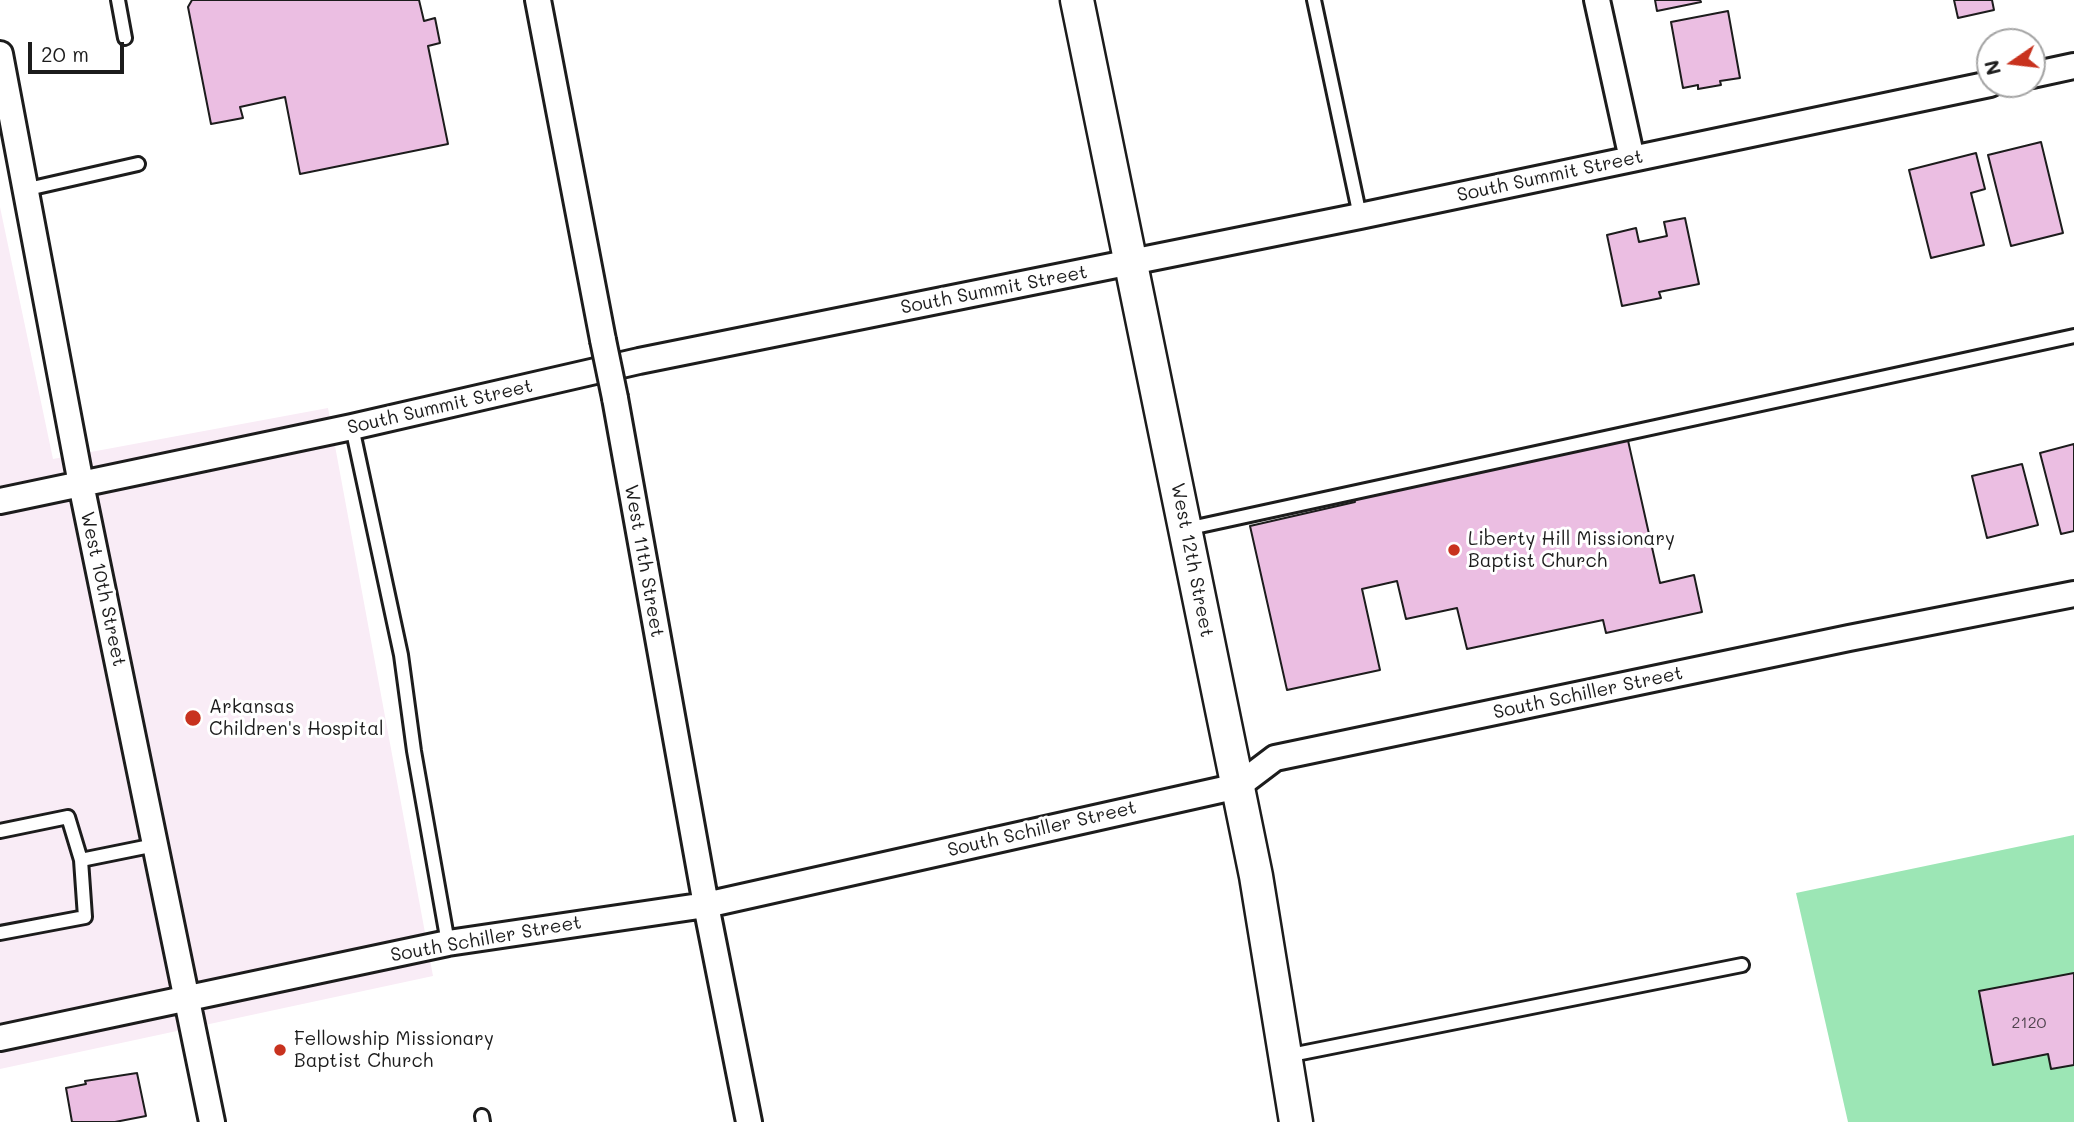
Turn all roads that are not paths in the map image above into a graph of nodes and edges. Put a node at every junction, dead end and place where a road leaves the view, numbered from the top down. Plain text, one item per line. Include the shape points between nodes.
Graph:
1 (118, 0) edge
2 (538, 0) edge
3 (1077, 0) edge
4 (1314, 0) edge
5 (1597, 0) edge
6 (125, 38) dead end
7 (0, 54) edge
8 (2074, 66) edge
9 (2046, 72) edge
10 (1976, 87) edge
11 (1632, 159) junction
12 (138, 163) dead end
13 (27, 189) junction
14 (1360, 216) junction
15 (1132, 262) junction
16 (2074, 336) edge
17 (352, 427) junction
18 (81, 484) junction
19 (0, 501) edge
20 (1186, 529) junction
21 (2074, 594) edge
22 (1238, 786) junction
23 (0, 831) edge
24 (155, 845) junction
25 (82, 860) junction
26 (706, 905) junction
27 (0, 933) edge
28 (448, 943) junction
29 (1742, 965) dead end
30 (187, 998) junction
31 (0, 1038) edge
32 (1285, 1056) junction
33 (212, 1122) edge
34 (749, 1122) edge
35 (1296, 1122) edge

1 - 6 lane
2 - 26 street, West 11th Street, bridge
3 - 15 street, West 12th Street
4 - 14 lane
5 - 11 street
7 - 13 street, West 10th Street
8 - 9 street
10 - 11 street, South Summit Street
11 - 14 street, South Summit Street
12 - 13 lane
13 - 18 street, West 10th Street
14 - 15 street, South Summit Street
15 - 17 street, South Summit Street via 639,361
15 - 20 street, West 12th Street
16 - 20 lane
17 - 18 street, South Summit Street
17 - 28 lane via 401,655
18 - 19 street, South Summit Street
18 - 24 street, West 10th Street
20 - 22 street, West 12th Street
21 - 22 street, South Schiller Street via 1275,758
22 - 26 street, South Schiller Street
22 - 32 street, West 12th Street
23 - 25 lane via 68,817
24 - 25 lane
24 - 30 street, West 10th Street
25 - 27 lane via 85,917
26 - 28 street, South Schiller Street
26 - 34 street, West 11th Street
28 - 30 street, South Schiller Street
29 - 32 lane
30 - 31 street, South Schiller Street
30 - 33 street, West 10th Street
32 - 35 street, West 12th Street

